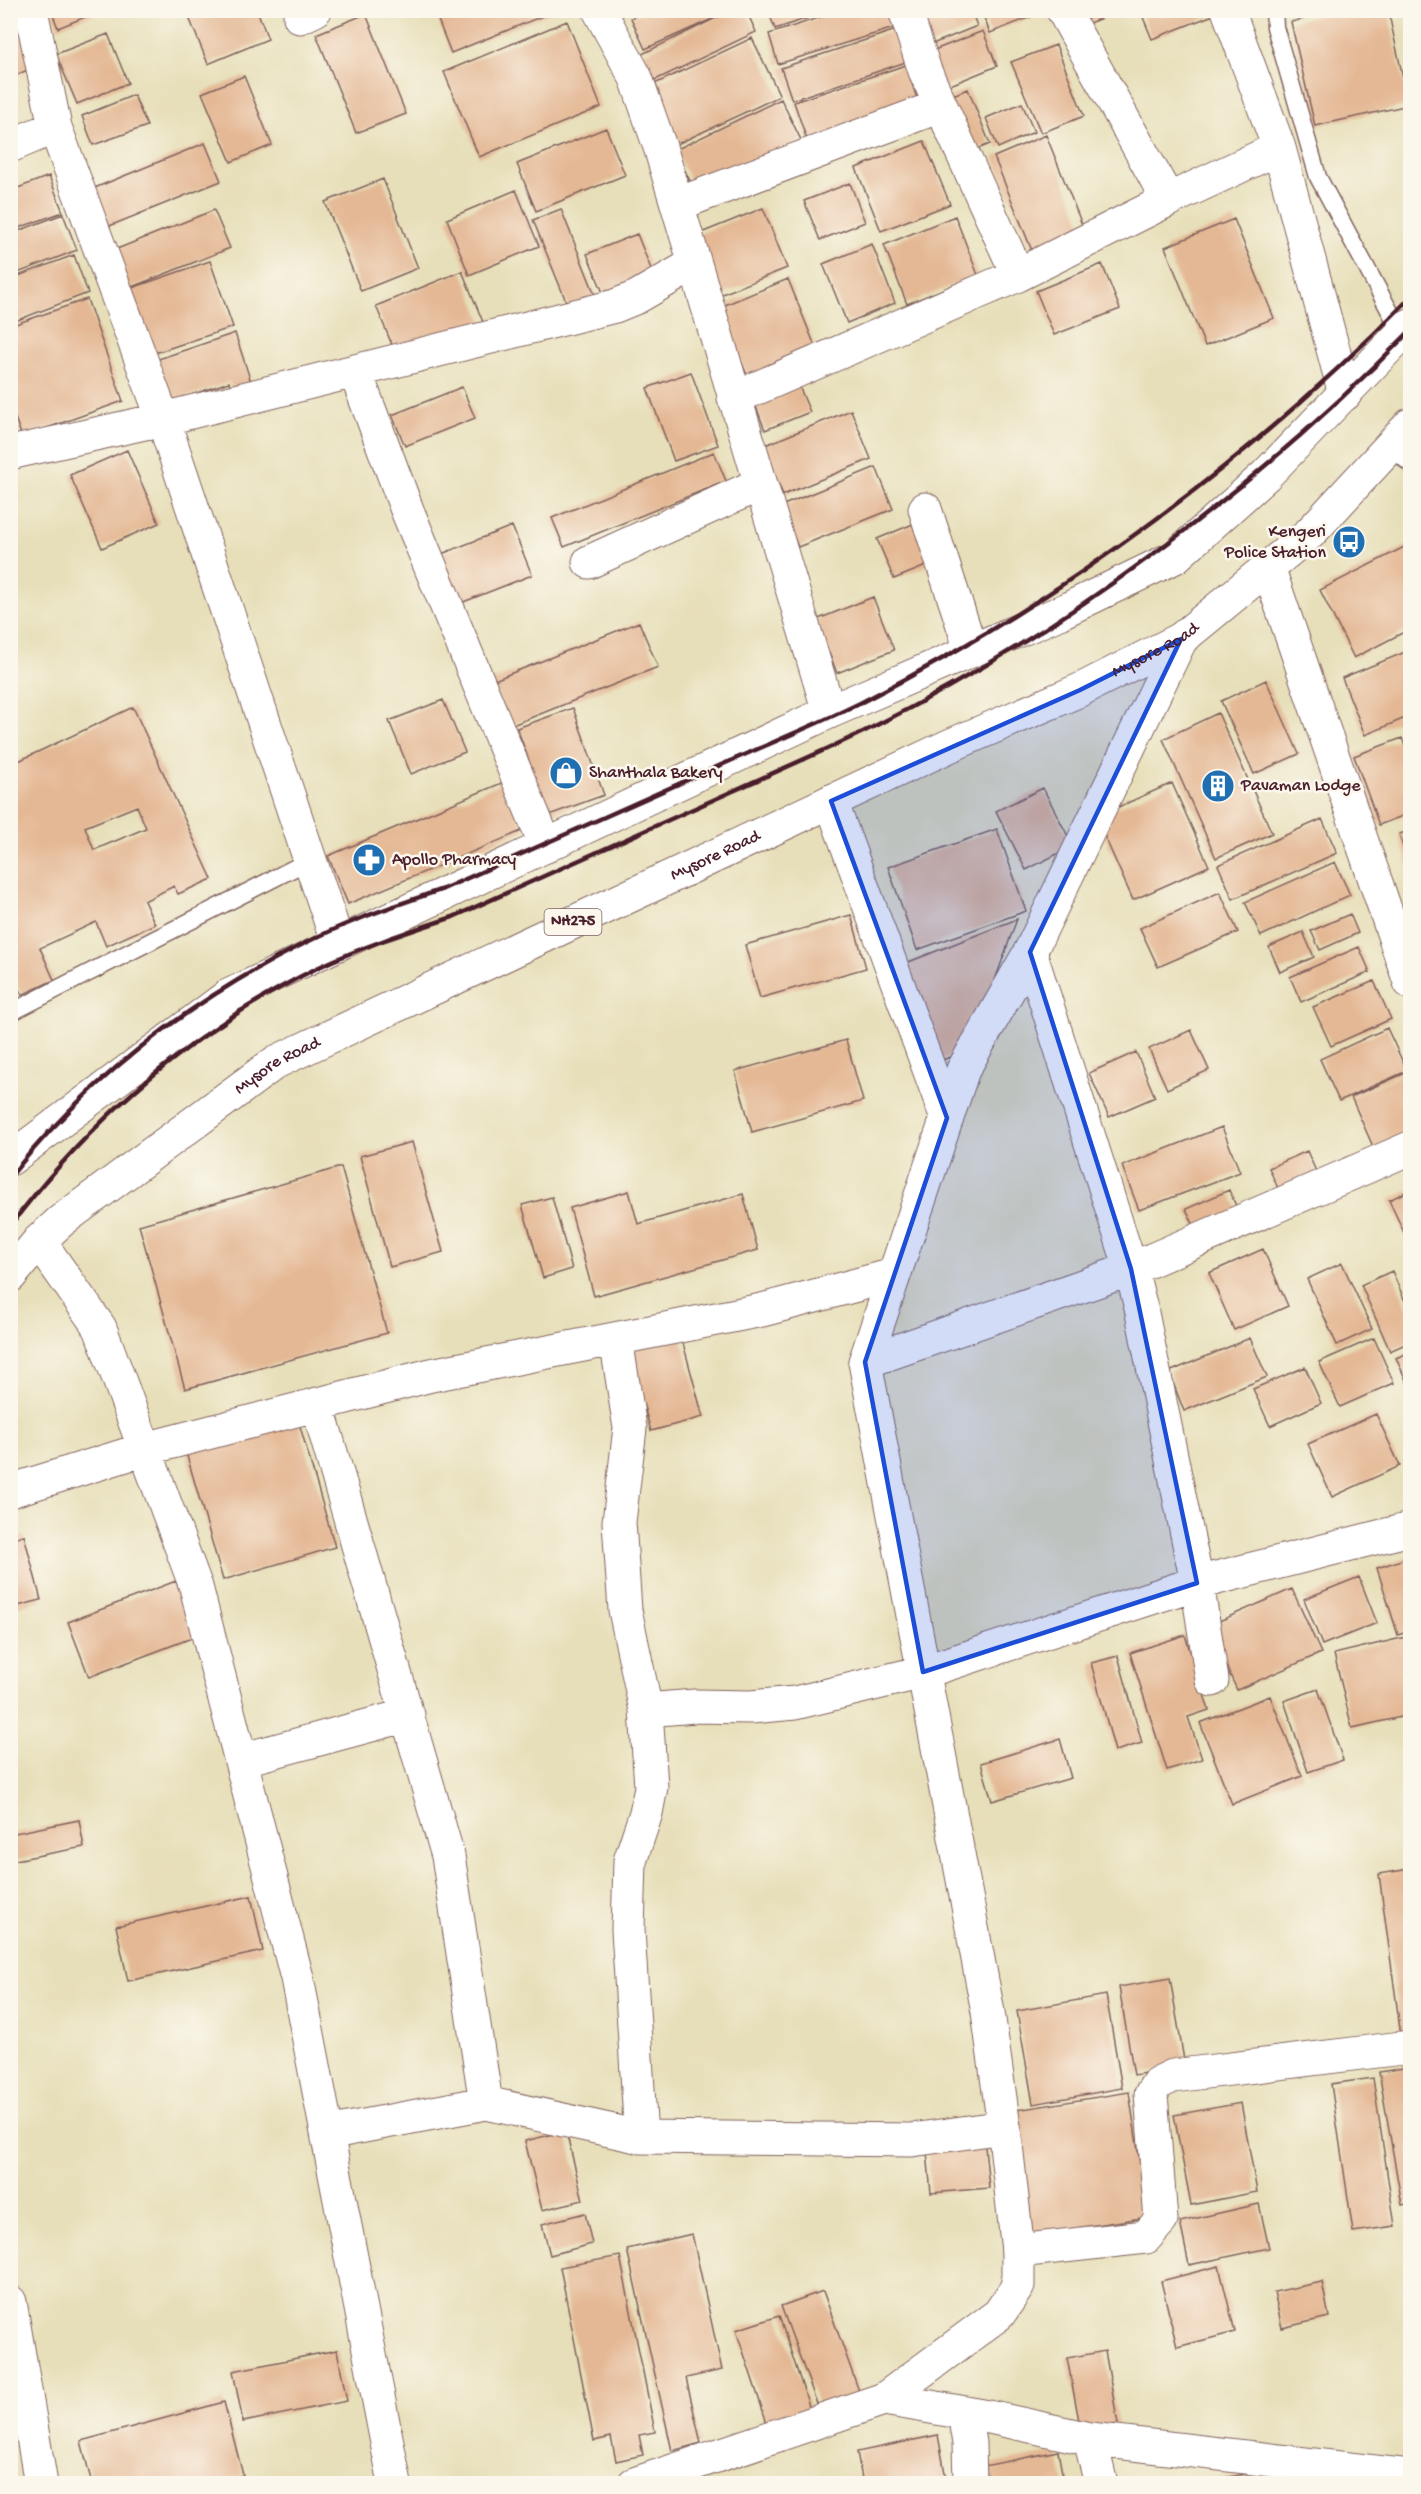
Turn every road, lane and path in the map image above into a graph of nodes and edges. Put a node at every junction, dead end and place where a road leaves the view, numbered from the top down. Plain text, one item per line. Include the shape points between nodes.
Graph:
1 (31, 10) edge
2 (599, 10) edge
3 (905, 10) edge
4 (1063, 10) edge
5 (1228, 10) edge
6 (1274, 10) edge
7 (940, 106) junction
8 (55, 126) junction
9 (10, 146) edge
10 (1279, 148) junction
11 (1168, 200) junction
12 (678, 204) junction
13 (694, 264) junction
14 (1018, 275) junction
15 (1406, 329) edge
16 (355, 371) junction
17 (1345, 394) junction
18 (734, 398) junction
19 (163, 419) junction
20 (1404, 445) edge
21 (10, 453) edge
22 (760, 484) junction
23 (925, 509) dead end
24 (588, 562) dead end
25 (1268, 567) junction
26 (1181, 639) junction
27 (971, 650) junction
28 (830, 712) junction
29 (831, 801) junction
30 (546, 846) junction
31 (310, 860) junction
32 (338, 944) junction
33 (1030, 952) junction
34 (1410, 982) edge
35 (10, 1013) edge
36 (947, 1118) junction
37 (1410, 1148) edge
38 (12, 1155) edge
39 (39, 1241) junction
40 (1131, 1269) junction
41 (894, 1275) junction
42 (10, 1276) edge
43 (616, 1339) junction
44 (865, 1362) junction
45 (317, 1404) junction
46 (145, 1449) junction
47 (10, 1491) edge
48 (1410, 1529) edge
49 (1197, 1582) junction
50 (923, 1672) junction
51 (1212, 1680) dead end
52 (646, 1710) junction
53 (408, 1715) junction
54 (241, 1760) junction
55 (1410, 2047) edge
56 (486, 2103) junction
57 (1004, 2127) junction
58 (327, 2133) junction
59 (640, 2137) junction
60 (1018, 2251) junction
61 (10, 2302) edge
62 (884, 2400) junction
63 (964, 2413) junction
64 (1090, 2439) junction
65 (1410, 2476) edge
66 (41, 2484) edge
67 (395, 2484) edge
68 (634, 2484) edge
69 (970, 2484) edge
70 (1101, 2484) edge

1 - 8 main road
2 - 12 main road via 636,78
3 - 7 main road
4 - 11 main road
5 - 10 main road
6 - 15 lane via 1275,27 1318,177
7 - 12 main road
7 - 14 main road
8 - 9 main road
8 - 19 main road
10 - 11 main road
10 - 17 main road
11 - 14 main road
12 - 13 main road
13 - 16 main road via 615,306
13 - 18 main road
14 - 18 main road
15 - 17 main road
16 - 19 main road
16 - 30 main road via 406,510
17 - 27 main road via 1266,475 1175,557
18 - 22 main road
19 - 21 main road
19 - 31 main road
20 - 25 main road, Mysore Road / NH275
22 - 24 main road
22 - 28 main road
23 - 27 main road
25 - 26 main road, Mysore Road / NH275
25 - 34 main road
26 - 29 main road, Mysore Road / NH275 via 1080,690
26 - 33 main road
27 - 28 main road
28 - 30 main road
29 - 36 main road
29 - 39 main road, Mysore Road / NH275 via 276,1062
30 - 32 main road
31 - 32 main road
31 - 35 lane
32 - 38 main road via 228,996
33 - 36 main road via 963,1070
33 - 40 main road
36 - 41 main road
37 - 40 main road
39 - 42 main road, Mysore Road / NH275
39 - 46 main road via 100,1328
40 - 44 main road
40 - 49 main road
41 - 43 main road via 762,1310
41 - 44 main road
43 - 45 main road via 431,1375
43 - 52 main road via 630,1428 619,1522 625,1610
44 - 50 main road
45 - 46 main road
45 - 53 main road
46 - 47 main road
46 - 54 main road via 196,1587
48 - 49 main road
49 - 50 main road
49 - 51 main road
50 - 52 main road via 795,1703
50 - 57 main road via 988,2012
52 - 59 main road via 651,1786 630,1860 628,1930
53 - 54 main road
53 - 56 main road via 448,1856
54 - 58 main road via 297,1978
55 - 60 main road via 1173,2076 1158,2083 1151,2094 1161,2220 1146,2236
56 - 58 main road
56 - 59 main road
57 - 59 main road via 912,2139
57 - 60 main road
58 - 67 main road
60 - 62 main road via 1018,2286 999,2314
61 - 66 main road
62 - 63 main road
62 - 68 main road
63 - 64 main road
63 - 69 main road
64 - 65 main road
64 - 70 main road

